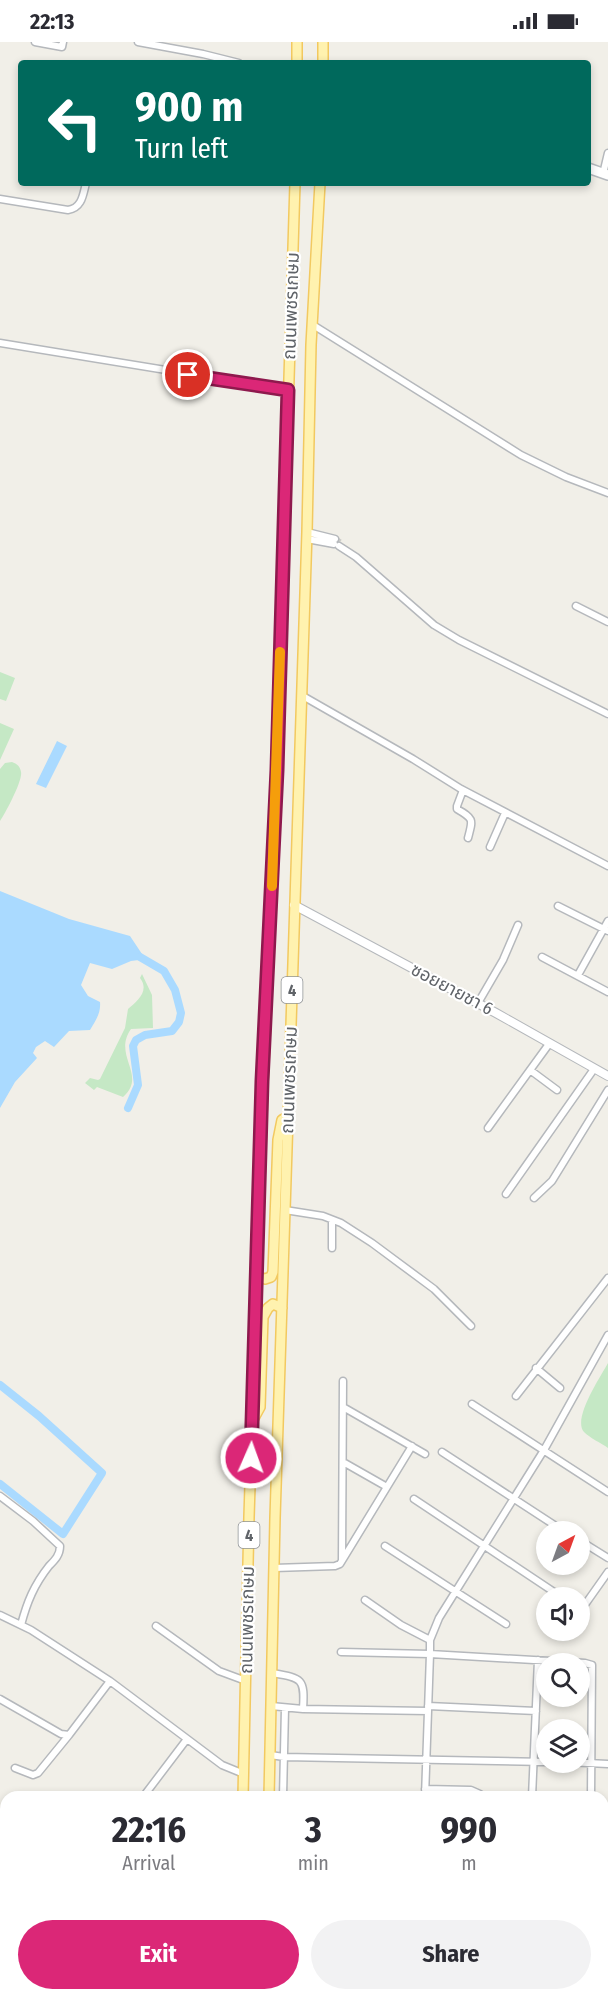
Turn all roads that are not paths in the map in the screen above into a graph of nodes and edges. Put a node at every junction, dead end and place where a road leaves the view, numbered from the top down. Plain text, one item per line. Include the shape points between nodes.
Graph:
1 (35, 42) edge
2 (63, 42) edge
3 (141, 42) edge
4 (297, 42) edge
5 (323, 42) edge
6 (227, 60) edge
7 (297, 60) edge
8 (323, 60) edge
9 (608, 153) edge
10 (605, 174) edge
11 (85, 186) edge
12 (295, 186) edge
13 (320, 186) edge
14 (0, 198) edge
15 (313, 325) junction
16 (0, 342) edge
17 (288, 390) junction
18 (608, 493) edge
19 (307, 536) junction
20 (576, 606) dead end
21 (608, 622) edge
22 (301, 695) junction
23 (608, 714) edge
24 (464, 790) junction
25 (505, 813) junction
26 (468, 838) dead end
27 (490, 847) dead end
28 (608, 866) edge
29 (294, 905) junction
30 (558, 906) dead end
31 (608, 921) edge
32 (518, 925) dead end
33 (606, 930) edge
34 (542, 957) dead end
35 (578, 975) junction
36 (608, 992) edge
37 (478, 1003) junction
38 (549, 1044) junction
39 (594, 1069) junction
40 (530, 1070) junction
41 (608, 1076) edge
42 (557, 1090) dead end
43 (608, 1090) edge
44 (287, 1117) junction
45 (488, 1128) dead end
46 (506, 1194) dead end
47 (534, 1198) dead end
48 (285, 1210) junction
49 (332, 1220) junction
50 (332, 1248) dead end
51 (257, 1277) junction
52 (608, 1278) edge
53 (282, 1308) junction
54 (471, 1326) dead end
55 (608, 1335) edge
56 (536, 1368) junction
57 (343, 1381) dead end
58 (560, 1388) dead end
59 (516, 1396) dead end
60 (472, 1404) dead end
61 (343, 1407) junction
62 (252, 1419) junction
63 (412, 1446) junction
64 (544, 1450) junction
65 (442, 1452) dead end
66 (425, 1454) dead end
67 (343, 1462) junction
68 (387, 1487) junction
69 (608, 1491) edge
70 (0, 1496) edge
71 (414, 1499) dead end
72 (514, 1500) junction
73 (547, 1521) edge
74 (385, 1546) dead end
75 (484, 1546) junction
76 (590, 1547) edge
77 (608, 1558) edge
78 (342, 1561) junction
79 (274, 1568) junction
80 (608, 1572) edge
81 (546, 1587) edge
82 (456, 1592) junction
83 (590, 1599) edge
84 (365, 1600) dead end
85 (0, 1615) edge
86 (506, 1624) dead end
87 (21, 1625) junction
88 (156, 1626) dead end
89 (430, 1640) junction
90 (341, 1652) dead end
91 (430, 1654) junction
92 (536, 1660) edge
93 (590, 1664) edge
94 (272, 1673) junction
95 (110, 1681) junction
96 (246, 1681) junction
97 (0, 1699) edge
98 (271, 1706) junction
99 (536, 1707) edge
100 (285, 1708) junction
101 (303, 1709) junction
102 (428, 1709) junction
103 (536, 1712) junction
104 (69, 1735) junction
105 (188, 1739) junction
106 (270, 1755) junction
107 (284, 1758) junction
108 (426, 1760) junction
109 (533, 1761) junction
110 (536, 1761) edge
111 (590, 1763) edge
112 (593, 1763) junction
113 (608, 1764) edge
114 (15, 1768) dead end
115 (244, 1774) junction
116 (148, 1791) edge
117 (243, 1791) edge
118 (268, 1791) edge
119 (283, 1791) edge
120 (425, 1791) edge
121 (456, 1791) edge
122 (473, 1791) edge
123 (532, 1791) edge
124 (591, 1791) edge

1 - 2 street via 62,47
3 - 6 street
4 - 7 main road
5 - 8 main road
9 - 10 street
11 - 14 street via 80,204 68,210
12 - 17 main road, ถนนเพชรเกษม / 4
13 - 15 main road, ถนนเพชรเกษม / 4
15 - 18 street via 504,445
15 - 19 main road, ถนนเพชรเกษม / 4
16 - 17 street
17 - 51 main road, ถนนเพชรเกษม / 4
19 - 22 main road, ถนนเพชรเกษม / 4
19 - 23 street via 337,543 442,630
20 - 21 street
22 - 24 street
22 - 29 main road, ถนนเพชรเกษม / 4
24 - 25 street
24 - 26 street via 457,809 471,818
25 - 27 street
25 - 28 street
29 - 37 street, ซอยยายชา 6
29 - 44 main road, ถนนเพชรเกษม / 4
30 - 33 street
31 - 33 street
32 - 37 street
33 - 35 street
34 - 35 street
35 - 36 street
37 - 38 street, ซอยยายชา 6
38 - 39 street, ซอยยายชา 6
38 - 40 street
39 - 41 street, ซอยยายชา 6
39 - 46 street
40 - 42 street
40 - 45 street
43 - 47 street via 552,1181
44 - 48 main road, ถนนเพชรเกษม / 4
44 - 51 main road via 282,1120 279,1133 273,1272 265,1280
48 - 49 street
48 - 53 main road, ถนนเพชรเกษม / 4
49 - 50 street
49 - 54 street via 372,1243 434,1289
51 - 62 main road, ถนนเพชรเกษม / 4
52 - 56 street
53 - 62 main road via 273,1304 263,1317 260,1407
53 - 79 main road, ถนนเพชรเกษม / 4
55 - 64 street
56 - 58 street
56 - 59 street
57 - 61 street
60 - 64 street
61 - 63 street
61 - 67 street
62 - 96 main road, ถนนเพชรเกษม / 4
63 - 66 street
63 - 68 street
64 - 69 street
64 - 72 street
65 - 72 street
67 - 68 street
67 - 78 street
68 - 78 street
70 - 87 street via 60,1546 58,1556 29,1595
71 - 75 street
72 - 73 street
72 - 75 street
74 - 82 street
75 - 81 street
75 - 82 street
76 - 77 street
78 - 79 street via 335,1566
79 - 94 main road, ถนนเพชรเกษม / 4
80 - 83 street
82 - 86 street
82 - 89 street
84 - 89 street
85 - 87 street
87 - 95 street
88 - 96 street via 219,1671
89 - 91 street
90 - 91 street
91 - 92 street
91 - 102 street
93 - 112 street
94 - 98 main road, ถนนเพชรเกษม / 4
94 - 101 street via 302,1683
95 - 104 street
95 - 105 street
96 - 115 main road, ถนนเพชรเกษม / 4
97 - 104 street
98 - 100 street
98 - 106 main road, ถนนเพชรเกษม / 4
99 - 103 street
100 - 101 street
100 - 107 street
101 - 102 street
102 - 103 street
102 - 108 street
103 - 109 street
104 - 114 street via 38,1773 33,1775
105 - 115 street via 222,1765
105 - 116 street
106 - 107 street
106 - 118 main road, ถนนเพชรเกษม / 4
107 - 108 street
107 - 119 street
108 - 109 street
108 - 120 street
109 - 110 street
109 - 123 street
111 - 112 street
112 - 113 street
112 - 124 street
115 - 117 main road, ถนนเพชรเกษม / 4
121 - 122 street

